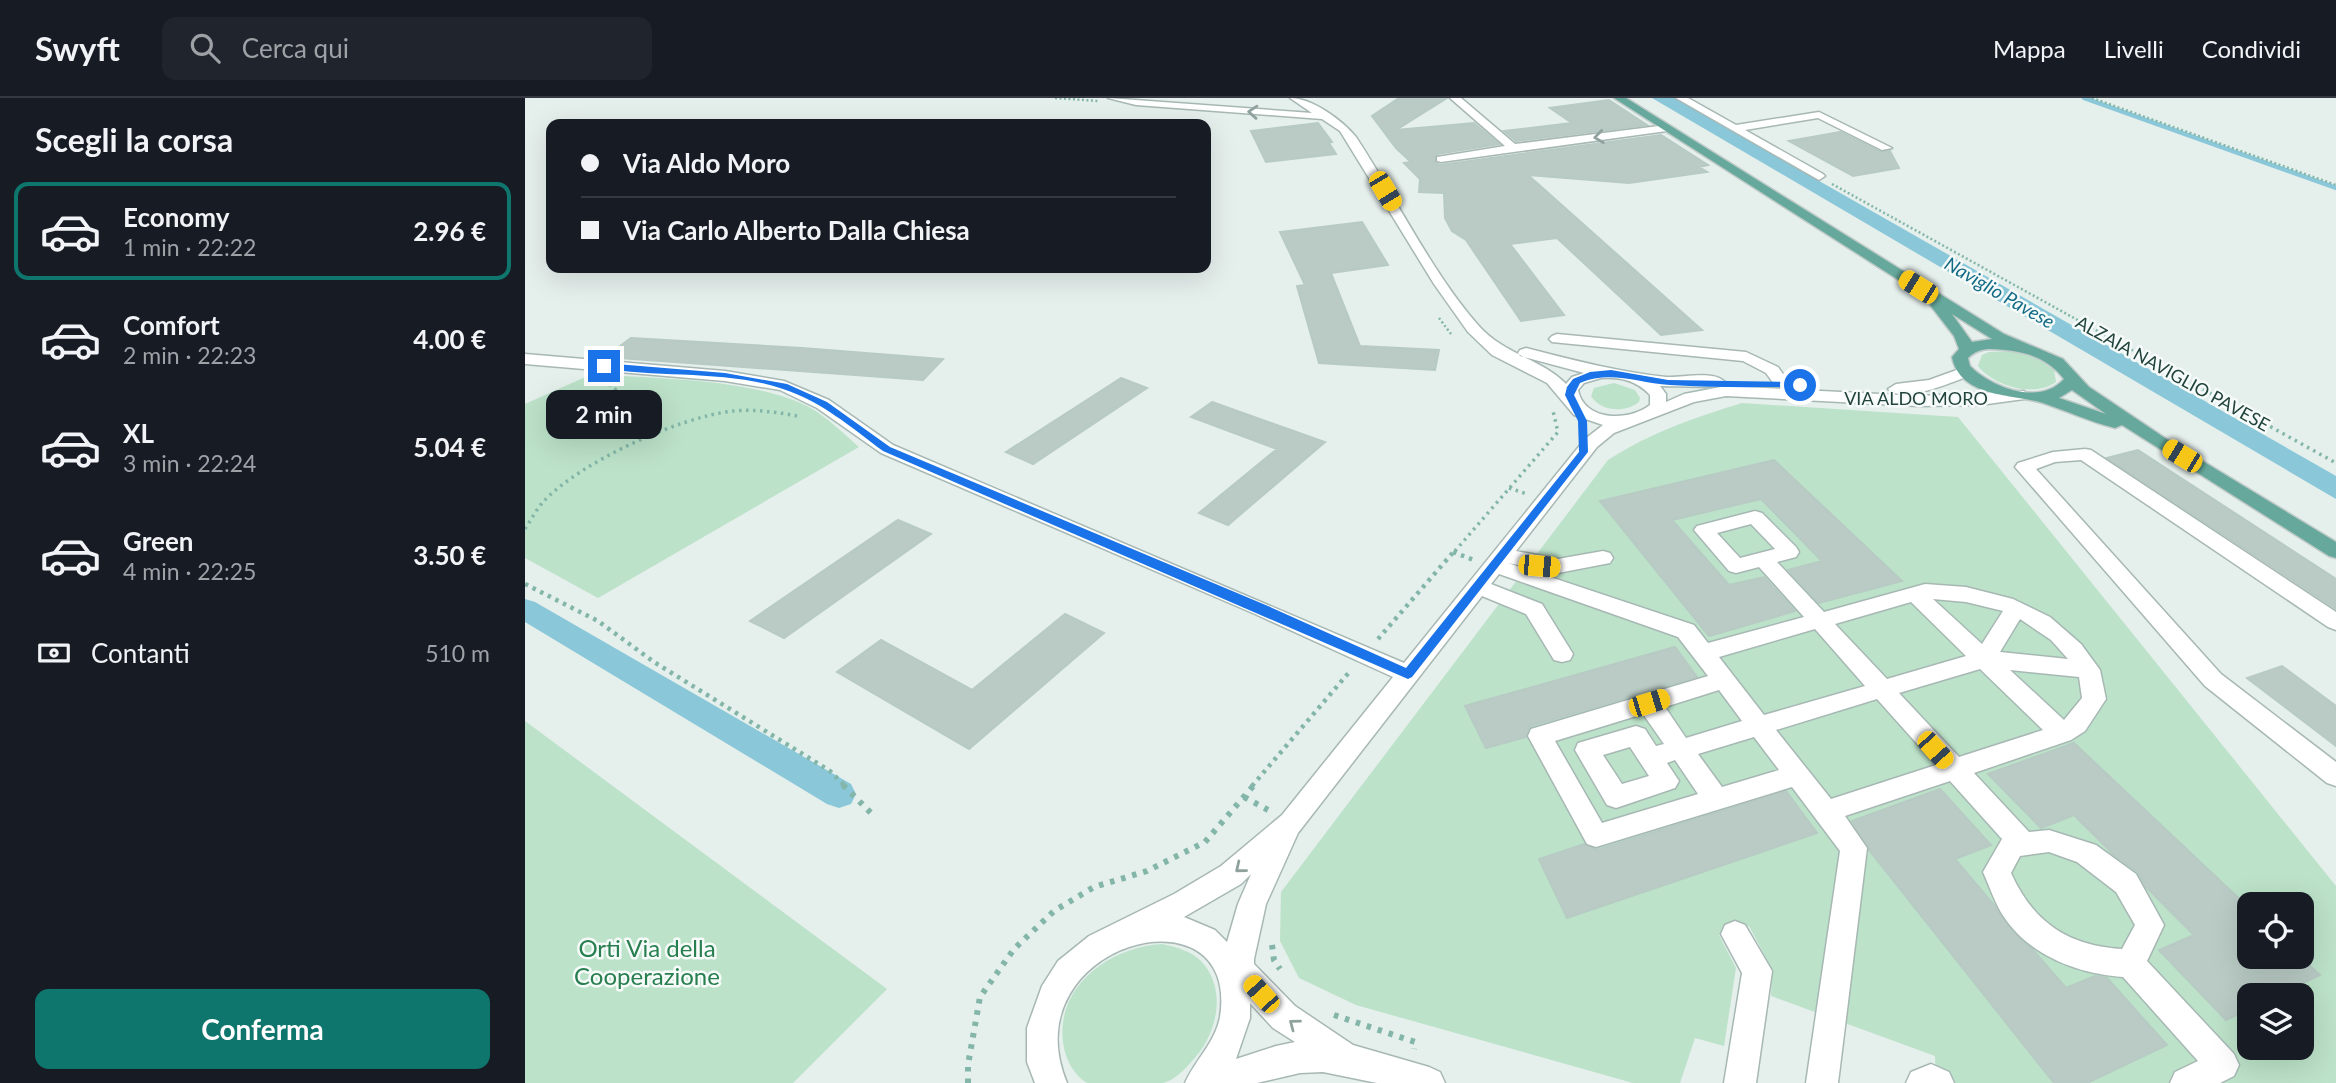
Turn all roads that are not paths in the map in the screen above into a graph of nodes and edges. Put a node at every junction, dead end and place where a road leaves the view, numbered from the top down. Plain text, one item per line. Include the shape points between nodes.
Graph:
1 (1231, 98) edge
2 (1295, 98) edge
3 (1619, 98) edge
4 (1681, 98) edge
5 (1114, 99) edge
6 (1458, 101) edge
7 (1222, 109) junction
8 (1321, 117) junction
9 (1667, 128) junction
10 (1734, 128) junction
11 (1517, 148) junction
12 (1886, 148) dead end
13 (1441, 159) dead end
14 (1819, 176) road end
15 (1918, 287) junction
16 (1473, 329) junction
17 (1557, 339) dead end
18 (2019, 347) junction
19 (1967, 349) junction
20 (525, 359) edge
21 (1965, 372) junction
22 (1608, 373) junction
23 (1634, 377) junction
24 (2070, 382) junction
25 (1781, 384) junction
26 (2018, 395) junction
27 (2039, 397) junction
28 (1574, 403) junction
29 (1651, 414) junction
30 (1633, 420) junction
31 (2162, 444) junction
32 (1584, 452) junction
33 (2336, 551) edge
34 (1603, 558) dead end
35 (1763, 559) dead end
36 (1500, 560) junction
37 (1478, 587) junction
38 (1915, 594) junction
39 (2015, 609) junction
40 (1817, 621) junction
41 (2336, 622) edge
42 (1703, 653) junction
43 (1562, 654) dead end
44 (1984, 659) junction
45 (2089, 670) junction
46 (1408, 674) junction
47 (1724, 680) junction
48 (1882, 691) junction
49 (1649, 703) junction
50 (1595, 720) junction
51 (1761, 727) junction
52 (2062, 733) junction
53 (1611, 743) junction
54 (1681, 750) junction
55 (1650, 758) junction
56 (1953, 769) junction
57 (1602, 774) junction
58 (1798, 775) junction
59 (2336, 776) edge
60 (1567, 785) junction
61 (1639, 790) junction
62 (1716, 800) junction
63 (1826, 812) junction
64 (1657, 818) junction
65 (1290, 823) junction
66 (2023, 844) junction
67 (1735, 934) dead end
68 (1112, 938) junction
69 (1216, 948) junction
70 (2130, 964) junction
71 (1238, 969) junction
72 (1238, 999) junction
73 (1352, 1059) junction
74 (1050, 1082) edge
75 (1202, 1083) edge
76 (1218, 1083) edge
77 (1429, 1083) edge
78 (1740, 1083) edge
79 (1822, 1083) edge
80 (1922, 1083) edge
81 (1938, 1083) edge
82 (2186, 1083) edge

1 - 7 street
2 - 8 street
3 - 9 main road
4 - 10 street
5 - 7 street
6 - 11 street
8 -> 7 street
8 - 16 street via 1352,139
9 -> 11 street
9 - 15 main road
10 - 12 street via 1819,115
10 - 14 street
11 - 13 street
15 - 18 main road
15 - 19 main road via 1952,322
16 - 22 street via 1539,358
16 - 28 street via 1498,352 1553,380
17 - 25 street via 1746,357 1767,365
18 - 19 main road via 1991,344
18 - 24 main road via 2052,359 2066,370
19 - 21 main road via 1960,357
20 - 46 street via 725,376 784,386 824,404 887,449
21 - 25 street, VIA ALDO MORO via 1910,389
21 - 26 main road via 1992,388
22 - 23 street, VIA ALDO MORO
22 - 28 street via 1579,380 1570,390
23 - 25 street, VIA ALDO MORO
23 - 29 street via 1650,384 1660,396
24 - 27 main road via 2061,393
24 - 31 main road
26 - 27 main road
26 - 29 street, VIA ALDO MORO via 1918,401 1726,391 1690,398
27 - 31 main road via 2081,409
28 - 30 street via 1601,419
28 - 32 street via 1584,427
29 - 30 street, VIA ALDO MORO
30 - 32 street, VIA ALDO MORO via 1608,429
31 - 33 main road
32 - 36 street, VIA ALDO MORO
34 - 36 street via 1563,568
35 - 40 street
36 - 37 street, VIA ALDO MORO
36 - 42 street via 1686,631
37 - 43 street via 1534,610
37 - 46 street, VIA ALDO MORO
38 - 39 street via 1958,592
38 - 40 street
38 - 44 street
39 - 44 street
39 - 45 street via 2034,617 2066,642
40 - 42 street
40 - 48 street
41 - 59 street via 2085,454 2053,457 2024,467 2213,680
42 - 47 street
44 - 45 street
44 - 48 street
44 - 52 street
45 - 52 street via 2094,699 2077,724
46 - 65 street, VIA ALDO MORO
47 - 49 street
47 - 51 street
48 - 51 street
48 - 56 street
49 - 50 street
49 - 54 street
50 - 53 street
50 - 60 street via 1540,736
51 - 54 street
51 - 58 street
52 - 56 street
53 - 55 street via 1636,736
53 - 57 street via 1587,750
54 - 55 street
54 - 62 street
55 - 61 street via 1666,781
56 - 63 street
56 - 66 street
57 - 60 street
57 - 61 street via 1616,797
58 - 62 street
58 - 63 street
60 - 64 street via 1596,836
61 - 64 street
62 - 64 street
63 - 79 street via 1854,848
65 -> 68 street via 1231,875
65 - 71 street via 1248,910
66 - 70 street via 2049,841 2086,853 2126,883 2150,925
66 - 70 street via 2012,846 1997,872 2015,910 2056,948 2102,963
67 - 78 street via 1757,971
68 - 69 street via 1139,929 1169,927 1193,933
68 - 74 street via 1074,966 1049,1003 1040,1041
69 - 71 street
69 - 72 street via 1233,975
70 - 82 street via 2223,1065
71 - 72 street
73 -> 71 street via 1299,1029
72 - 75 street via 1229,1045
73 - 76 street via 1296,1056
73 - 77 street
80 - 81 street

